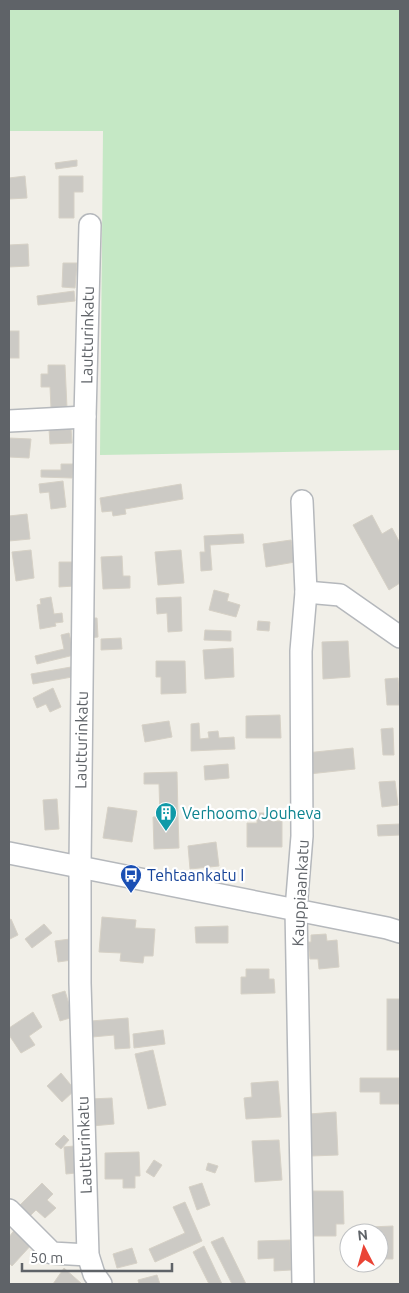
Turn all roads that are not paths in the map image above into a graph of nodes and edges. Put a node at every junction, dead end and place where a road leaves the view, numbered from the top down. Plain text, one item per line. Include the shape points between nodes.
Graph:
1 (90, 225) dead end
2 (85, 417) junction
3 (9, 421) edge
4 (302, 501) dead end
5 (306, 592) junction
6 (400, 637) edge
7 (9, 853) edge
8 (80, 867) junction
9 (296, 909) junction
10 (400, 932) edge
11 (9, 1210) edge
12 (88, 1255) junction
13 (300, 1283) edge
14 (101, 1284) edge

1 - 2 street, Lautturinkatu
2 - 3 street
2 - 8 street, Lautturinkatu
4 - 5 street, Kauppiaankatu
5 - 6 street via 340,595
5 - 9 street, Kauppiaankatu via 301,651 302,836
7 - 8 street
8 - 9 street
8 - 12 street, Lautturinkatu
9 - 10 street
9 - 13 street, Kauppiaankatu
11 - 12 street via 52,1253
12 - 14 street, Lautturinkatu

